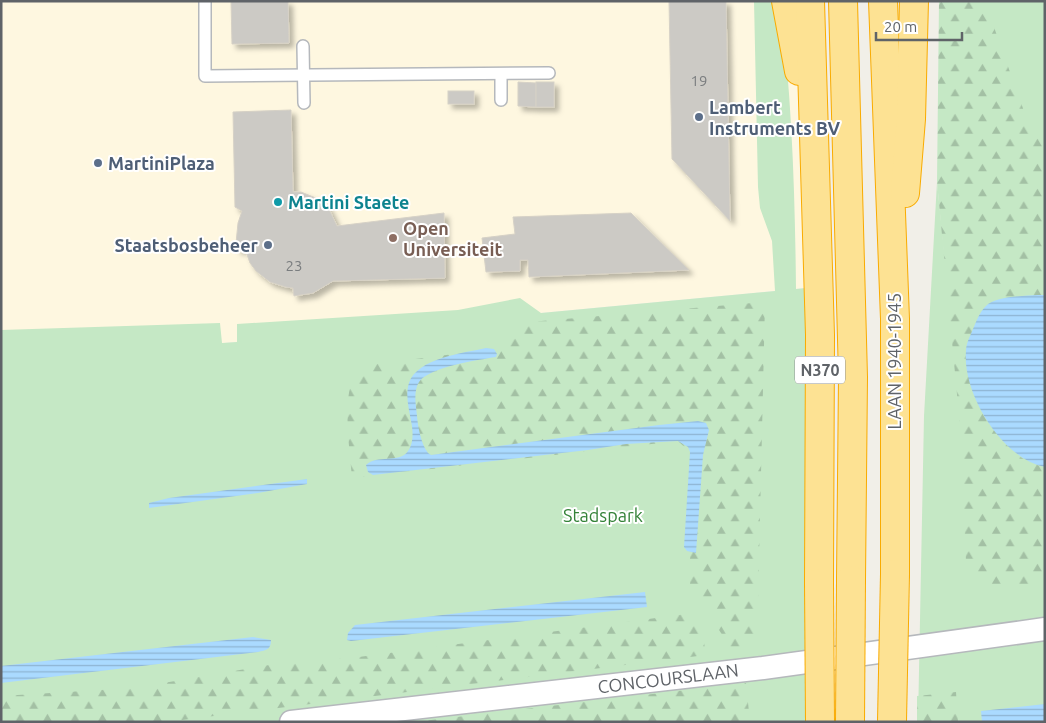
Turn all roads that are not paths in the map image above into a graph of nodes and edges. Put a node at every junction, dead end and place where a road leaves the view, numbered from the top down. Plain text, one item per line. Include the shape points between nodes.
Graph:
1 (205, 1) edge
2 (786, 1) edge
3 (810, 1) edge
4 (843, 1) edge
5 (883, 1) edge
6 (914, 1) edge
7 (303, 46) dead end
8 (549, 73) dead end
9 (501, 74) junction
10 (304, 75) junction
11 (501, 100) dead end
12 (304, 103) dead end
13 (816, 156) junction
14 (895, 319) junction
15 (1045, 630) edge
16 (892, 721) edge
17 (291, 722) edge
18 (820, 722) edge
19 (850, 722) edge

1 - 10 lane via 205,76
2 - 13 highway, N370
3 - 13 highway, N370
4 - 19 highway, N370, bridge via 853,377
5 - 14 highway, LAAN 1940-1945
6 - 14 highway via 911,119
7 - 10 lane
8 - 9 lane
9 - 10 lane
9 - 11 lane
10 - 12 lane
13 - 18 highway, N370, bridge via 820,336
14 - 16 highway, LAAN 1940-1945, bridge
15 - 17 street, CONCOURSLAAN via 763,668

